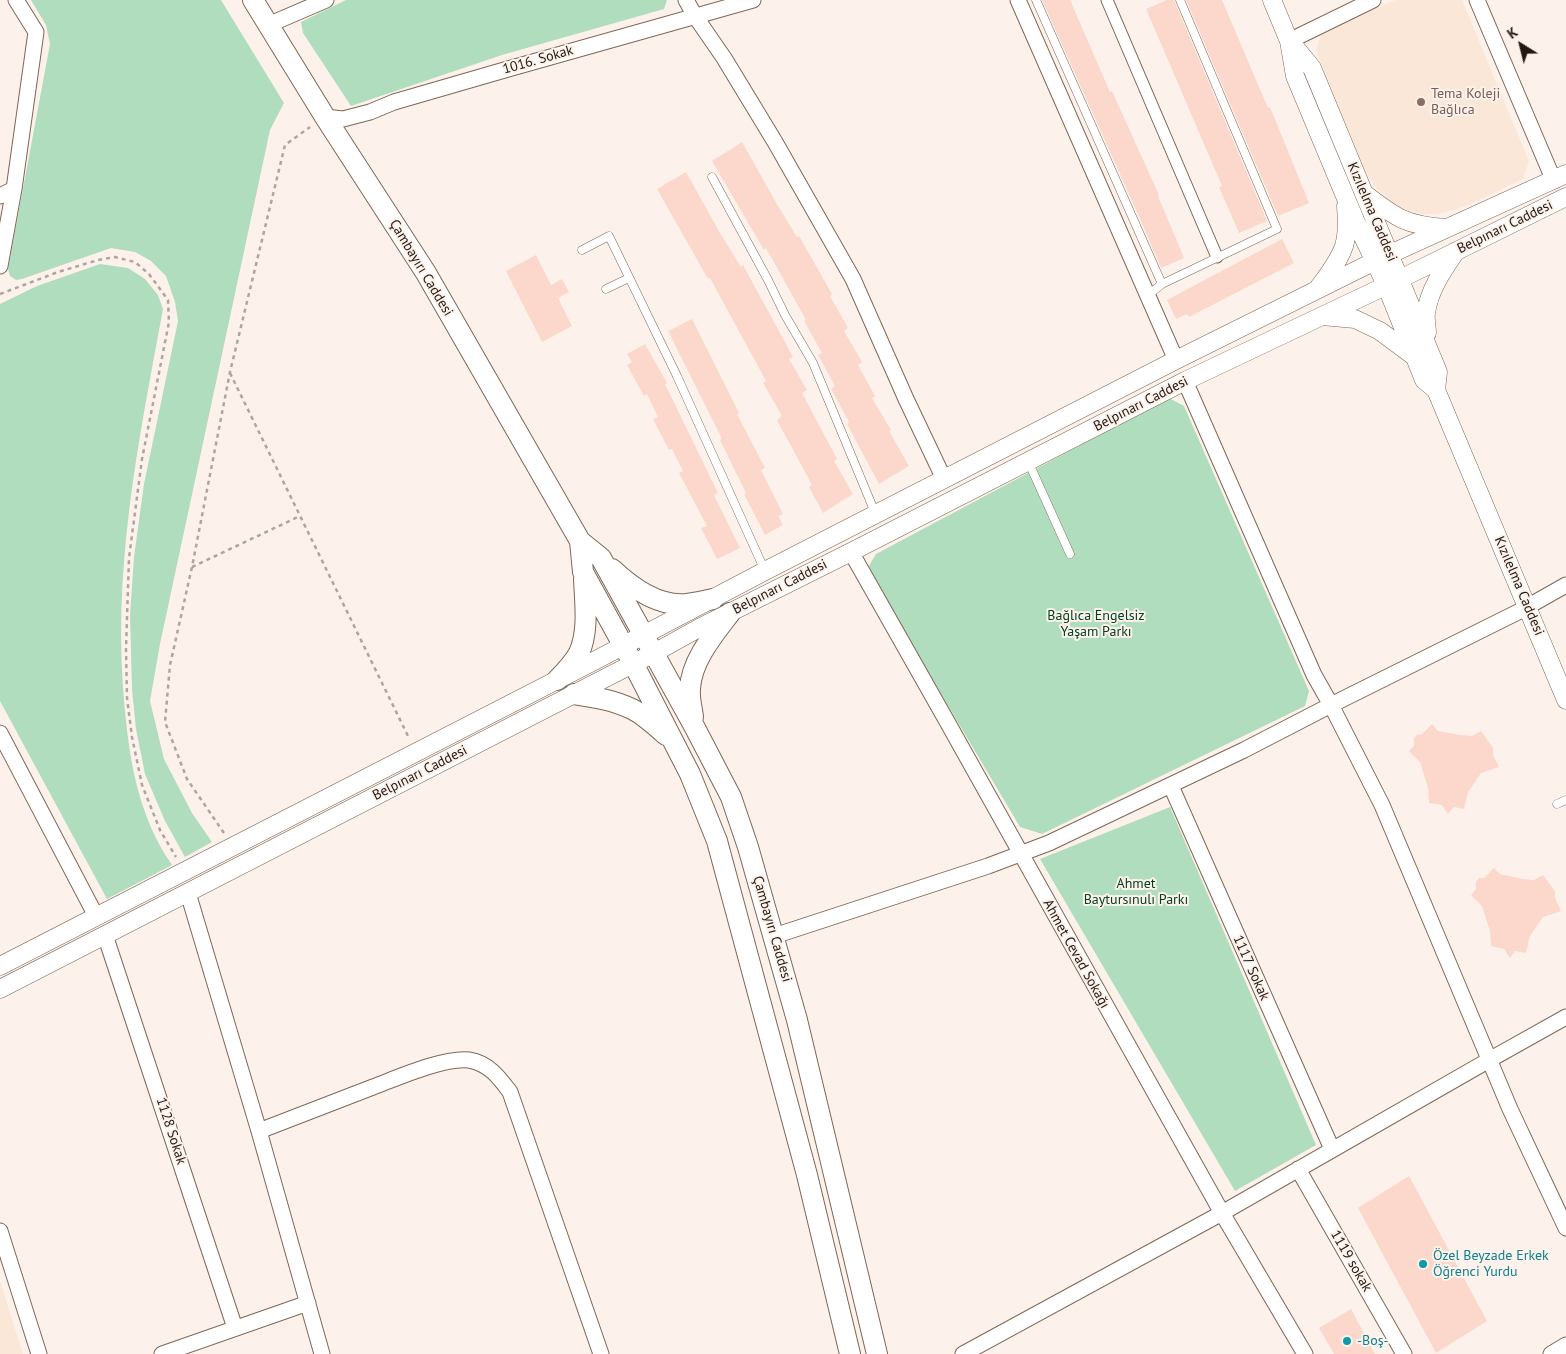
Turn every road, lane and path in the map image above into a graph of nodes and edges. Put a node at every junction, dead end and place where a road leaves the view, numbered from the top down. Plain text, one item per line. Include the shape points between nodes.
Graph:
1 (16, 0) edge
2 (253, 0) edge
3 (326, 0) edge
4 (686, 0) edge
5 (752, 0) edge
6 (1018, 0) edge
7 (1036, 0) edge
8 (1107, 0) edge
9 (1180, 0) edge
10 (1272, 0) edge
11 (1374, 0) edge
12 (1477, 0) edge
13 (695, 16) junction
14 (268, 25) junction
15 (1289, 40) junction
16 (325, 117) junction
17 (712, 178) dead end
18 (1560, 178) edge
19 (14, 189) junction
20 (1364, 193) junction
21 (0, 196) edge
22 (1566, 197) edge
23 (1346, 198) junction
24 (1450, 228) junction
25 (582, 250) dead end
26 (1456, 251) junction
27 (1217, 257) junction
28 (1382, 258) junction
29 (0, 266) edge
30 (629, 278) junction
31 (1393, 282) junction
32 (1162, 284) junction
33 (606, 289) dead end
34 (1317, 290) junction
35 (0, 294) edge
36 (1148, 295) junction
37 (1322, 316) junction
38 (1421, 352) junction
39 (1176, 360) junction
40 (230, 372) junction
41 (1185, 381) junction
42 (1028, 461) junction
43 (944, 479) junction
44 (876, 514) junction
45 (300, 516) junction
46 (580, 541) junction
47 (850, 552) junction
48 (1070, 554) dead end
49 (601, 558) junction
50 (192, 567) junction
51 (765, 571) junction
52 (584, 572) junction
53 (1566, 585) edge
54 (713, 599) junction
55 (1527, 606) junction
56 (730, 612) junction
57 (644, 636) junction
58 (654, 653) junction
59 (628, 655) junction
60 (557, 680) junction
61 (574, 694) junction
62 (1566, 700) edge
63 (1331, 705) junction
64 (694, 726) junction
65 (0, 734) edge
66 (674, 742) junction
67 (416, 753) junction
68 (1171, 786) junction
69 (1566, 800) edge
70 (1557, 804) dead end
71 (233, 847) junction
72 (1021, 854) junction
73 (185, 872) junction
74 (188, 893) junction
75 (96, 916) junction
76 (105, 935) junction
77 (774, 936) junction
78 (0, 966) edge
79 (0, 990) edge
80 (1566, 1017) edge
81 (1489, 1060) junction
82 (259, 1131) junction
83 (1332, 1150) junction
84 (1298, 1169) junction
85 (1222, 1212) junction
86 (1566, 1228) edge
87 (0, 1231) edge
88 (308, 1303) junction
89 (236, 1328) junction
90 (1566, 1345) edge
91 (39, 1354) edge
92 (162, 1354) edge
93 (322, 1354) edge
94 (601, 1354) edge
95 (850, 1354) edge
96 (877, 1354) edge
97 (964, 1354) edge
98 (1305, 1354) edge
99 (1404, 1354) edge
100 (1551, 1354) edge

1 - 19 street via 36,32
2 - 14 main road, Çambayırı Caddesi
3 - 14 street
4 - 13 street
5 - 13 street, 1016. Sokak
6 - 36 street
7 - 32 lane
8 - 27 street
9 - 27 lane via 1277,229
10 - 15 street, Kızılelma Caddesi
11 - 15 street
12 - 18 street
13 - 16 street, 1016. Sokak via 394,102 370,112 343,119
13 - 43 street via 775,142 853,278
14 - 16 main road, Çambayırı Caddesi
15 - 20 street, Kızılelma Caddesi via 1312,68
15 - 23 street, Kızılelma Caddesi via 1295,76
16 - 40 path via 285,145
16 - 46 main road, Çambayırı Caddesi via 426,273
17 - 44 lane via 813,363
18 - 24 street, Belpınarı Caddesi
19 - 21 street
19 - 29 street
20 - 24 street via 1388,213 1404,221
20 - 28 street, Kızılelma Caddesi
22 - 26 street, Belpınarı Caddesi
23 - 28 street, Kızılelma Caddesi
23 - 34 street via 1344,246
24 - 28 street, Belpınarı Caddesi
25 - 30 lane via 609,236
26 - 31 street, Belpınarı Caddesi
26 - 38 street via 1431,295
27 - 32 lane
28 - 31 street, Kızılelma Caddesi
28 - 34 street, Belpınarı Caddesi
30 - 33 lane
30 - 51 lane
31 - 37 street, Belpınarı Caddesi
31 - 38 street, Kızılelma Caddesi
32 - 36 lane
34 - 39 street, Belpınarı Caddesi
35 - 73 path via 58,272 115,257 135,262 149,274 168,300 170,322 142,460 129,558 126,678 132,737 142,785 160,830
36 - 39 street
37 - 38 street via 1355,319
37 - 41 street, Belpınarı Caddesi
38 - 55 street, Kızılelma Caddesi via 1424,380 1436,390
39 - 43 street, Belpınarı Caddesi
40 - 45 path
40 - 50 path
41 - 42 street, Belpınarı Caddesi
41 - 63 street via 1314,676
42 - 47 street, Belpınarı Caddesi
42 - 48 lane
43 - 44 street, Belpınarı Caddesi
44 - 51 street, Belpınarı Caddesi
45 - 50 path
45 - 67 path
46 - 49 main road, Çambayırı Caddesi
46 - 52 main road, Çambayırı Caddesi
47 - 56 street, Belpınarı Caddesi
47 - 72 street, Ahmet Cevad Sokağı
49 - 54 main road via 622,578 663,603 686,605
49 - 57 main road, Çambayırı Caddesi
50 - 71 path via 170,665 165,722 187,779
51 - 54 street, Belpınarı Caddesi
52 - 59 main road, Çambayırı Caddesi
52 - 60 main road via 584,634 572,665
53 - 55 street
54 - 57 street, Belpınarı Caddesi
55 - 62 street, Kızılelma Caddesi
55 - 63 street
56 - 58 street, Belpınarı Caddesi
56 - 64 main road via 697,661 690,689
57 - 58 main road, Çambayırı Caddesi
57 - 59 street, Belpınarı Caddesi
58 - 59 street, Belpınarı Caddesi
58 - 64 main road, Çambayırı Caddesi
59 - 60 street, Belpınarı Caddesi
59 - 61 street, Belpınarı Caddesi
59 - 66 main road, Çambayırı Caddesi
60 - 67 street, Belpınarı Caddesi
61 - 66 main road via 608,700 633,710
61 - 74 street, Belpınarı Caddesi
63 - 68 street
63 - 81 street via 1382,805
64 - 77 main road, Çambayırı Caddesi via 731,797
65 - 75 street
66 - 95 main road, Çambayırı Caddesi via 718,842 807,1175
67 - 71 street, Belpınarı Caddesi
68 - 72 street
68 - 83 street, 1117 Sokak
69 - 70 lane
71 - 73 street, Belpınarı Caddesi
72 - 77 street
72 - 85 street, Ahmet Cevad Sokağı
73 - 75 street, Belpınarı Caddesi
74 - 76 street, Belpınarı Caddesi
74 - 82 street
75 - 78 street, Belpınarı Caddesi
76 - 79 street, Belpınarı Caddesi
76 - 89 street, 1128 Sokak
77 - 96 main road, Çambayırı Caddesi via 798,1020
80 - 81 street
81 - 83 street
81 - 86 street
82 - 88 street
82 - 94 street via 451,1060 469,1060 488,1067 510,1092
83 - 84 street
84 - 85 street
84 - 99 street, 1119 sokak
85 - 97 street
85 - 98 street, Ahmet Cevad Sokağı
87 - 91 street
88 - 89 street
88 - 93 street
89 - 92 street
90 - 100 street

